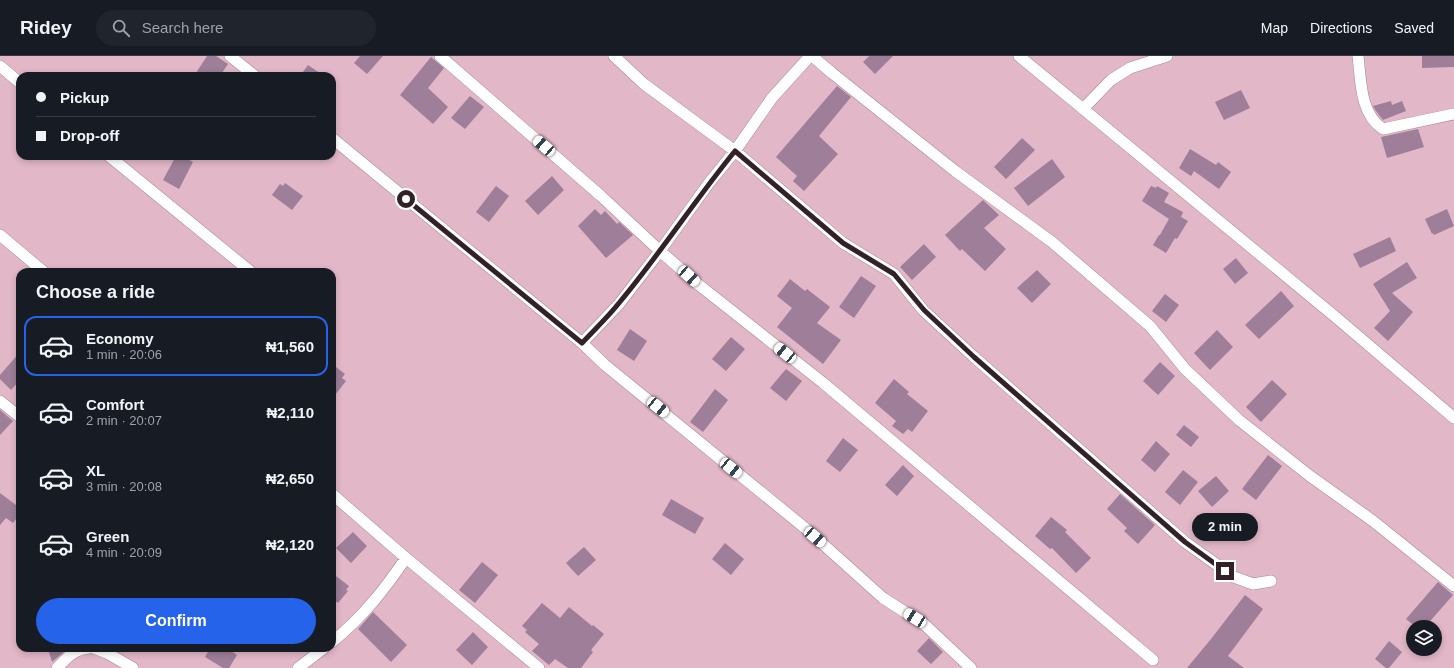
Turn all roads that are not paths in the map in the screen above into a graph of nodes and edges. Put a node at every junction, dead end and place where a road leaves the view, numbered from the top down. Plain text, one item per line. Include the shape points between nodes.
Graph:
1 (230, 56) edge
2 (440, 56) edge
3 (614, 56) edge
4 (811, 56) edge
5 (1019, 56) edge
6 (1167, 56) edge
7 (1358, 56) edge
8 (0, 66) edge
9 (250, 72) edge
10 (16, 80) edge
11 (1083, 109) junction
12 (1454, 114) edge
13 (336, 141) edge
14 (735, 151) junction
15 (114, 160) edge
16 (0, 235) edge
17 (660, 251) junction
18 (39, 268) edge
19 (246, 268) edge
20 (582, 343) junction
21 (0, 401) edge
22 (16, 414) edge
23 (1454, 418) edge
24 (336, 497) edge
25 (406, 558) junction
26 (1271, 581) dead end
27 (1454, 586) edge
28 (336, 639) edge
29 (74, 652) edge
30 (107, 652) edge
31 (317, 652) edge
32 (1153, 660) dead end
33 (57, 668) edge
34 (133, 668) edge
35 (298, 668) edge
36 (539, 668) edge
37 (971, 668) edge

1 - 9 street
2 - 17 street via 601,196
3 - 14 street via 644,84
4 - 14 street via 772,98
4 - 27 street via 955,171 1052,242 1150,326 1185,369 1239,420
5 - 11 street
6 - 11 street via 1130,68 1111,80
7 - 12 street via 1364,102 1376,124 1383,129
8 - 10 street
11 - 23 street
13 - 20 street
14 - 17 street via 708,183
14 - 26 street via 843,243 894,274 924,310 974,357 1185,542 1234,577 1253,584
15 - 19 street
16 - 18 street
17 - 20 street via 619,304
17 - 32 street via 822,382
20 - 37 street via 605,365 805,528 883,598 925,625
21 - 22 street
24 - 25 street
25 - 28 street via 375,601
25 - 36 street
29 - 33 street
30 - 34 street
31 - 35 street

